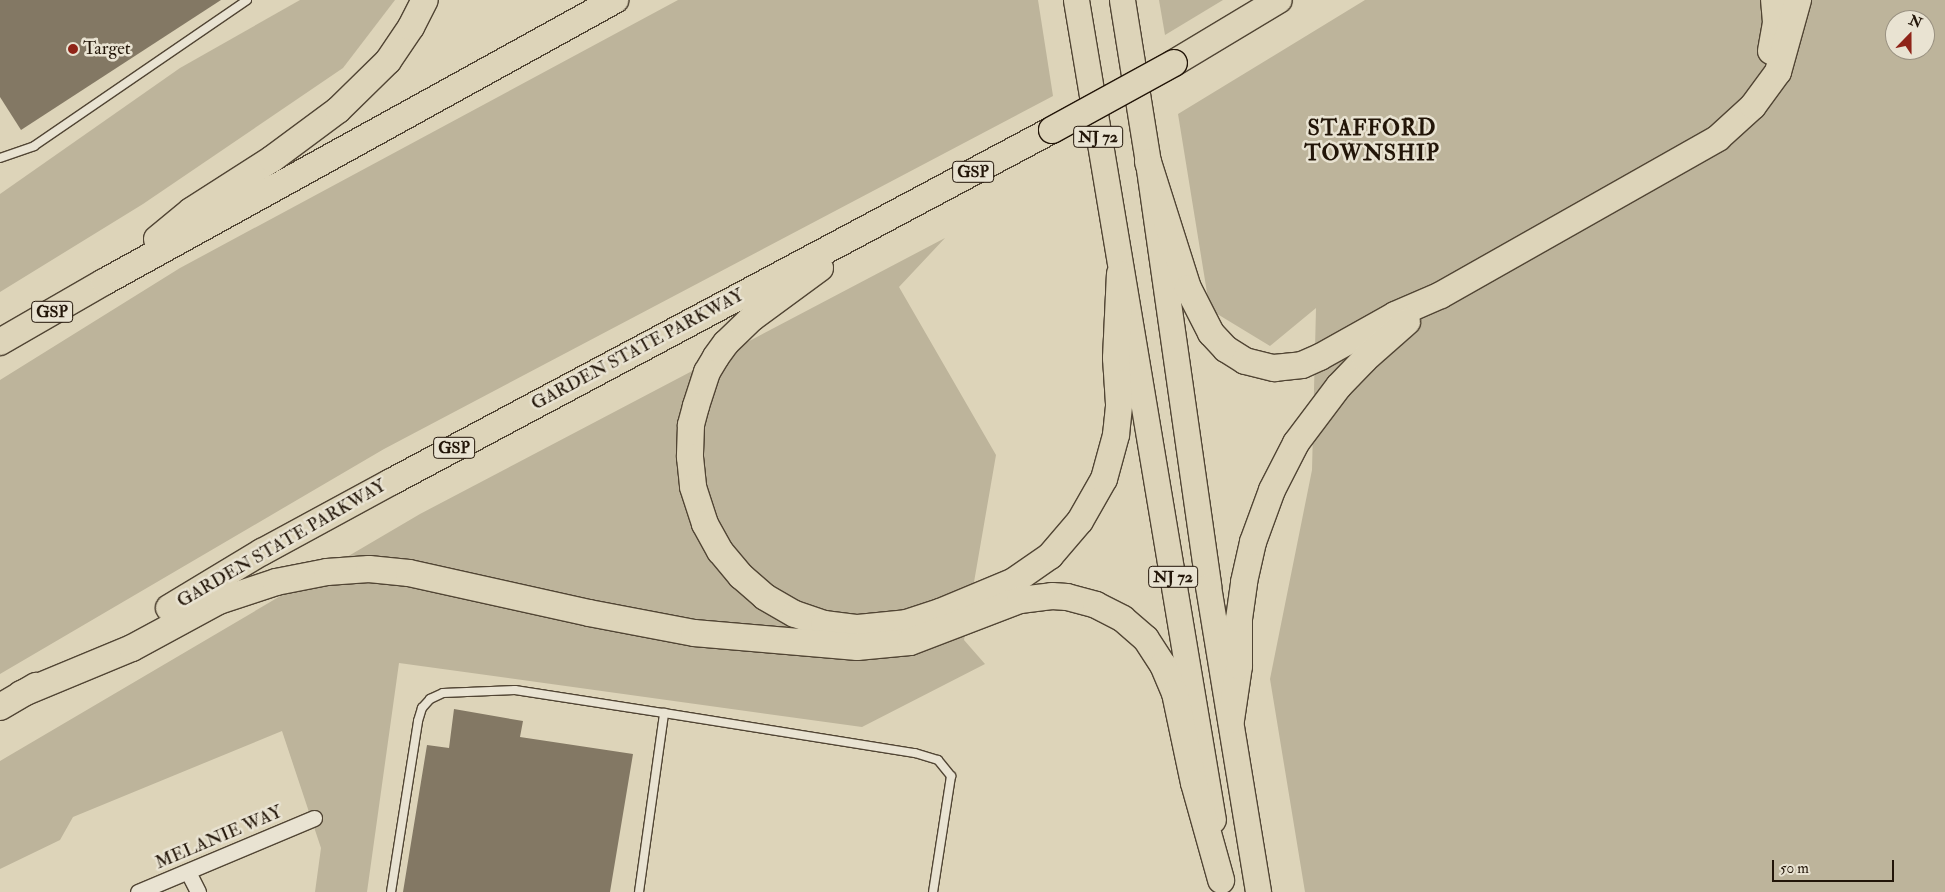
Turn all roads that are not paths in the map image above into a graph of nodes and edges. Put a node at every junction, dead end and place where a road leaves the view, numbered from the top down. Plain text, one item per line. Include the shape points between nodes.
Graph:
1 (247, 0) edge
2 (425, 0) edge
3 (615, 0) edge
4 (1076, 0) edge
5 (1122, 0) edge
6 (1279, 0) edge
7 (1774, 0) edge
8 (1798, 0) edge
9 (1753, 106) junction
10 (0, 158) edge
11 (1148, 162) junction
12 (894, 214) junction
13 (1120, 274) junction
14 (104, 282) junction
15 (1441, 295) junction
16 (0, 342) edge
17 (10, 701) edge
18 (664, 713) junction
19 (1231, 720) junction
20 (314, 818) dead end
21 (188, 872) junction
22 (1222, 886) edge
23 (138, 892) edge
24 (198, 892) edge
25 (391, 892) edge
26 (639, 892) edge
27 (933, 892) edge
28 (1258, 892) edge

1 - 10 lane via 34,146
2 - 14 highway via 388,61 338,110 272,159 191,211
3 - 14 highway, GSP
4 - 13 highway, NJ 72
5 - 11 highway, NJ 72
6 - 12 highway, GARDEN STATE PARKWAY / GSP, bridge via 1174,63
7 - 9 highway via 1774,39
8 - 9 highway via 1778,72
9 - 15 highway via 1730,129 1706,146
11 - 15 highway via 1198,313 1218,342 1245,361 1274,368 1302,364 1395,315
11 - 19 highway, NJ 72 via 1208,586
12 - 13 highway via 737,331 707,372 692,425 690,457 694,487 705,524 720,551 765,597 795,614 824,624 858,628 890,626 940,612 1021,577 1066,540 1097,493 1110,464 1116,435
12 - 17 highway, GARDEN STATE PARKWAY / GSP via 271,548
13 - 22 highway, NJ 72 via 1207,776
14 - 16 highway, GSP
15 - 19 highway via 1377,348 1338,386 1301,436 1280,473 1259,524 1244,582 1239,619 1239,666
17 - 22 highway via 132,648 219,601 276,582 327,572 369,570 409,573 678,630 857,647 910,642 1020,600 1068,597 1096,605 1123,619 1146,639 1163,665 1174,693
18 - 25 lane via 515,690 443,693 430,699 422,708 418,721
18 - 26 lane
18 - 27 lane via 915,753 938,760 951,776
19 - 28 highway, NJ 72
20 - 21 street, MELANIE WAY
21 - 23 street, MELANIE WAY
21 - 24 street

